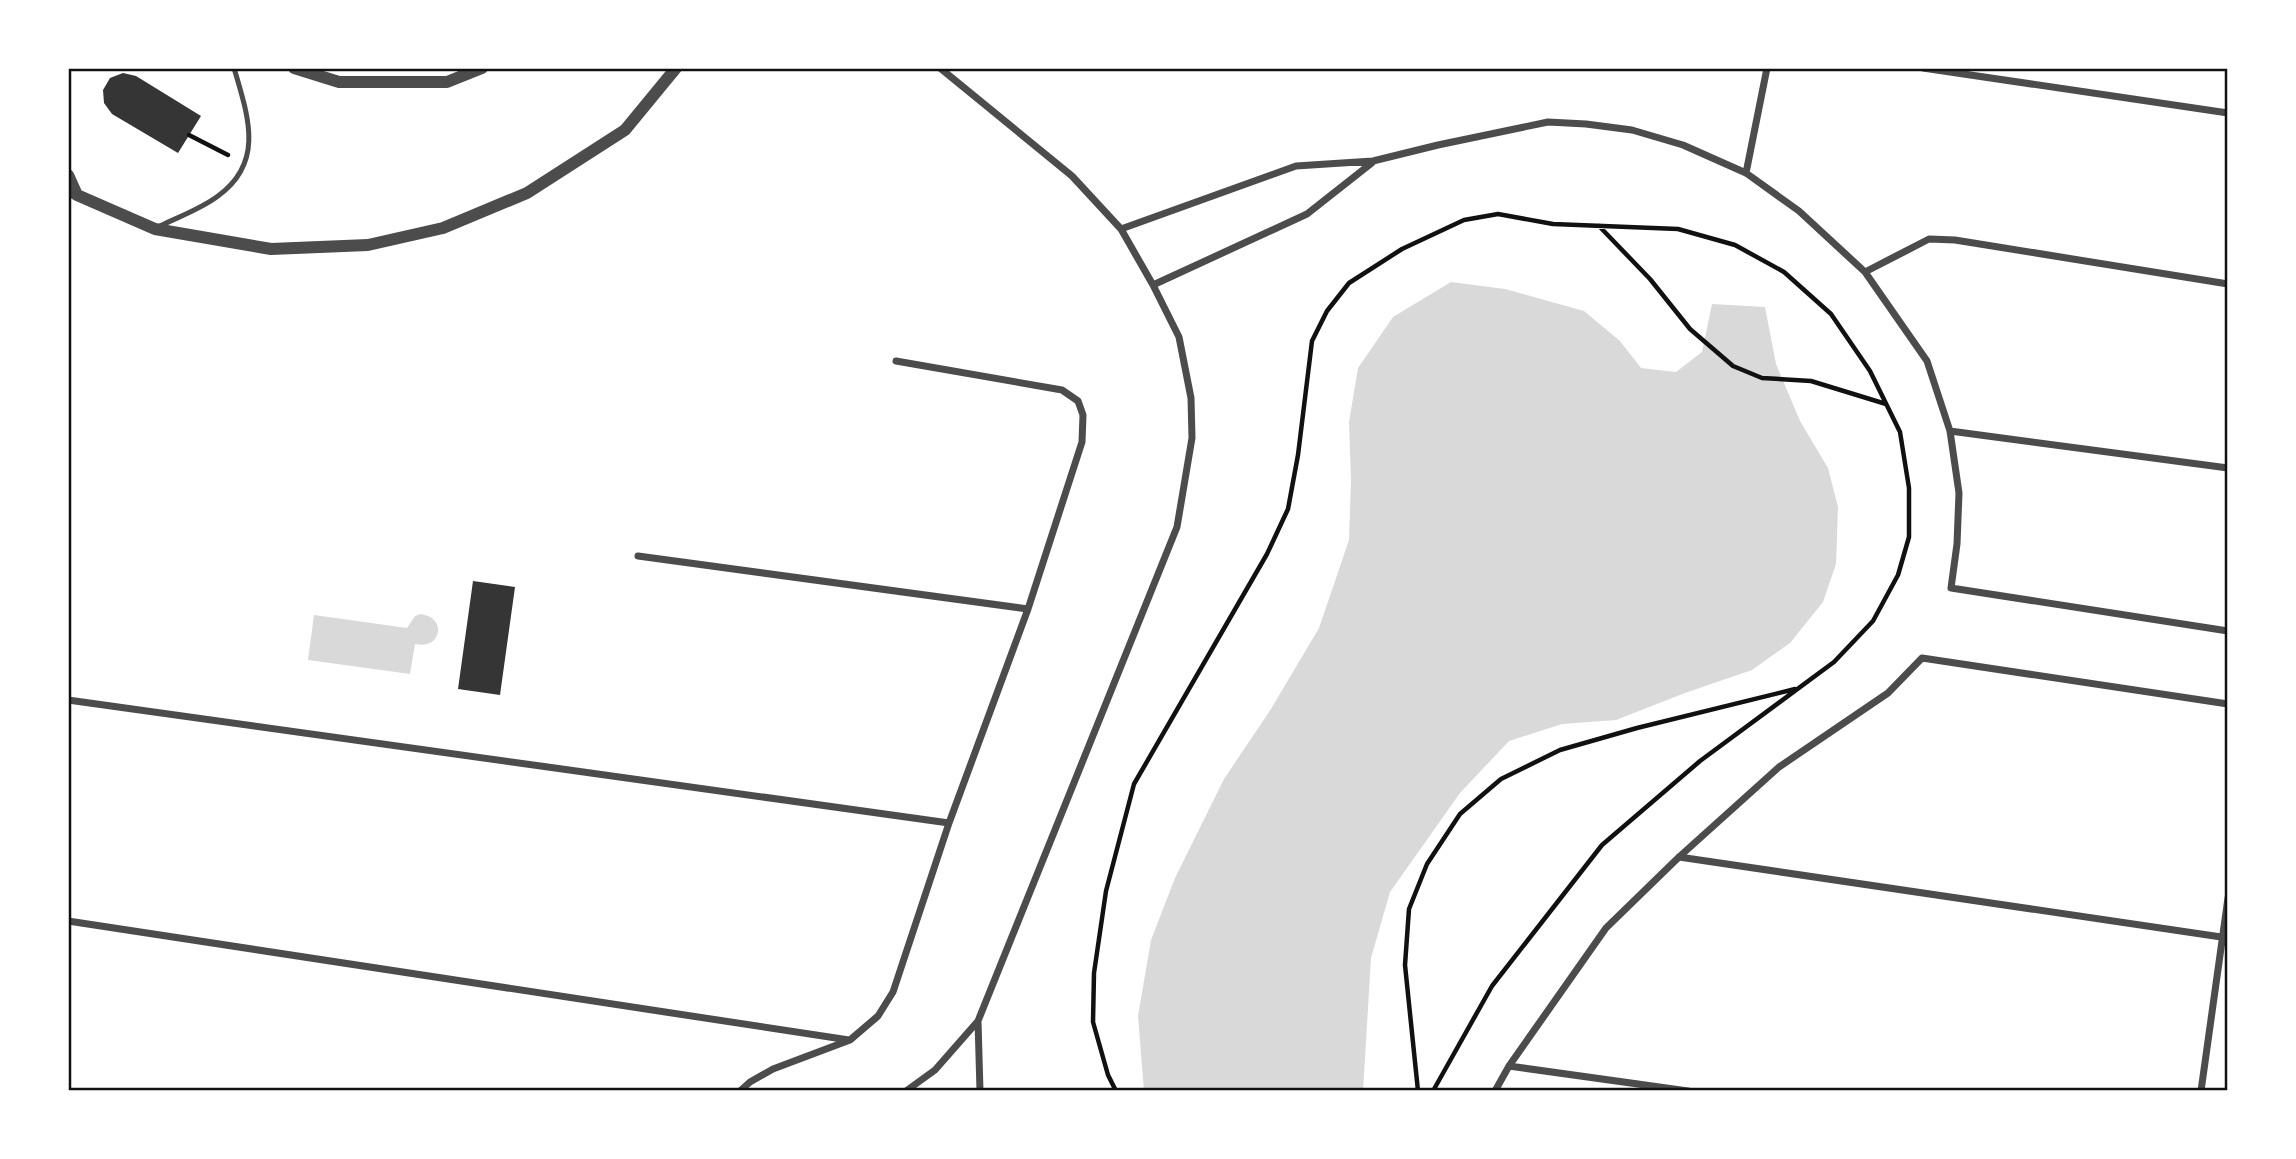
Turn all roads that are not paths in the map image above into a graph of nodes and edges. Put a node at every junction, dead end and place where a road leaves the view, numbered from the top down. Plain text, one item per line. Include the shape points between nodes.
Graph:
1 (234, 68) edge
2 (294, 68) edge
3 (482, 68) edge
4 (676, 68) edge
5 (940, 68) edge
6 (1767, 68) edge
7 (1923, 68) edge
8 (2228, 113) edge
9 (1374, 162) junction
10 (1746, 173) junction
11 (68, 175) edge
12 (73, 192) edge
13 (155, 229) junction
14 (1121, 229) junction
15 (1865, 272) junction
16 (2228, 284) edge
17 (1153, 285) junction
18 (896, 361) dead end
19 (1950, 431) junction
20 (2228, 468) edge
21 (638, 556) dead end
22 (1028, 609) junction
23 (2228, 631) edge
24 (68, 699) edge
25 (2228, 705) edge
26 (948, 823) junction
27 (1679, 858) junction
28 (2228, 898) edge
29 (68, 921) edge
30 (2225, 938) edge
31 (978, 1021) junction
32 (850, 1040) junction
33 (1509, 1066) junction
34 (740, 1091) edge
35 (906, 1091) edge
36 (980, 1091) edge
37 (1495, 1091) edge
38 (1688, 1091) edge
39 (2201, 1091) edge

1 - 13 lane via 250,145 240,176 217,197
2 - 3 street via 339,82 447,82
4 - 13 street via 625,130 527,192 443,228 368,245 271,249
5 - 14 street via 1072,176
6 - 10 street
7 - 8 street
9 - 10 street via 1548,122 1632,130 1683,145
9 - 14 street via 1296,166
9 - 17 street via 1307,214
10 - 15 street via 1799,211
11 - 12 street
12 - 13 street
14 - 17 street
15 - 16 street via 1929,239
15 - 19 street via 1927,361
17 - 31 street via 1179,338 1191,398 1192,438 1177,527
18 - 22 street via 1062,390 1078,401 1083,415 1082,442
19 - 20 street
19 - 23 street via 1959,493 1951,588
21 - 22 street
22 - 26 street
24 - 26 street
25 - 27 street via 1922,658 1888,693 1779,767
26 - 32 street via 893,992 878,1016
27 - 30 street
27 - 33 street via 1606,928
28 - 30 street
29 - 32 street
30 - 39 street
31 - 35 street via 935,1070
31 - 36 street
32 - 34 street via 773,1069
33 - 37 street
33 - 38 street

